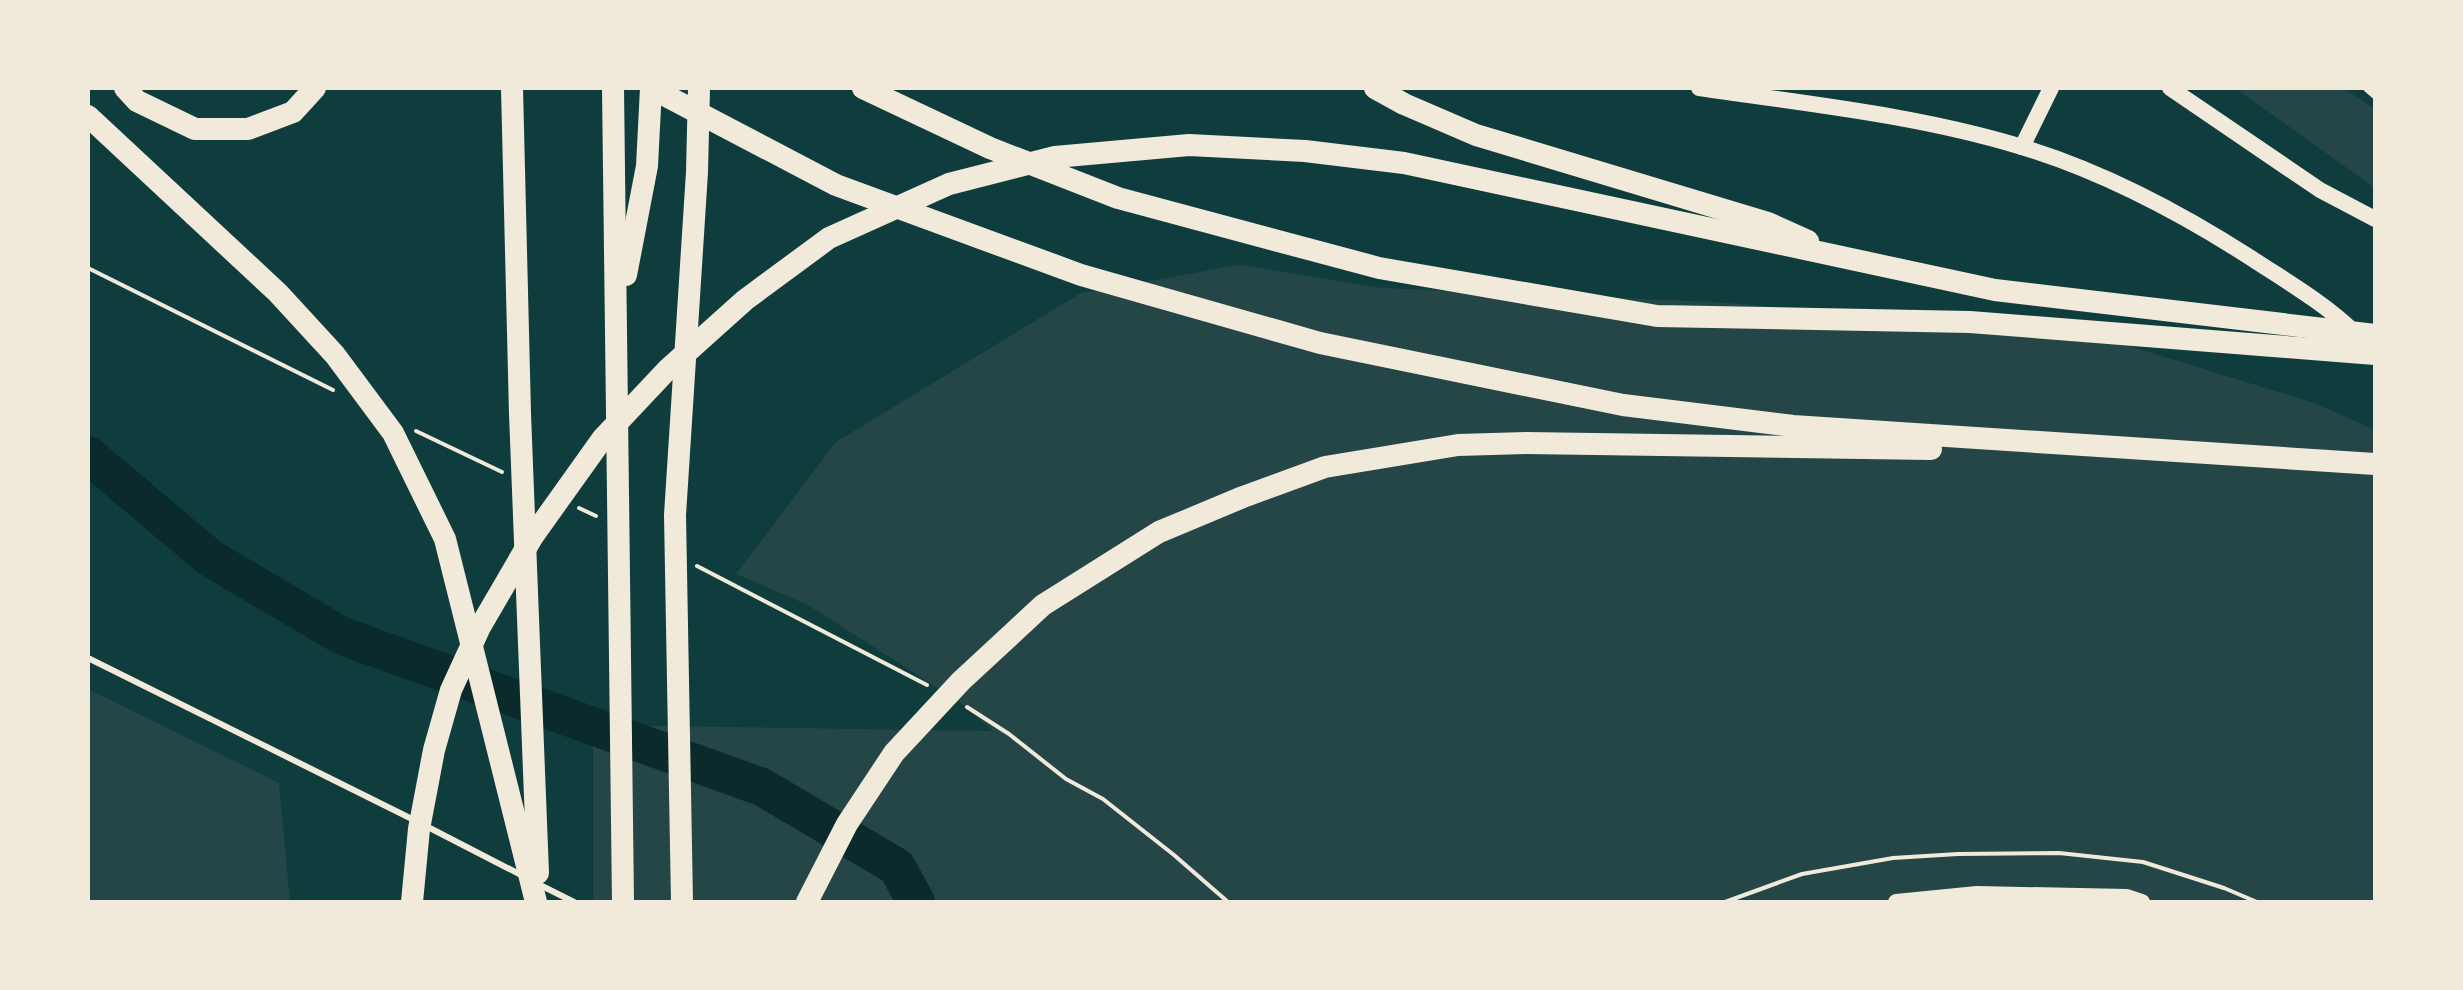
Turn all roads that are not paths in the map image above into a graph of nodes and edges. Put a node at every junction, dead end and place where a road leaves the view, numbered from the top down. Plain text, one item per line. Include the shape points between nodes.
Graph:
1 (125, 88) edge
2 (315, 88) edge
3 (512, 88) edge
4 (613, 88) edge
5 (642, 88) edge
6 (651, 88) edge
7 (699, 88) edge
8 (863, 88) edge
9 (1375, 88) edge
10 (1699, 88) edge
11 (2051, 88) edge
12 (2170, 88) edge
13 (2367, 88) edge
14 (2375, 95) edge
15 (674, 102) junction
16 (88, 116) edge
17 (2022, 147) junction
18 (2375, 219) edge
19 (1849, 260) junction
20 (617, 323) junction
21 (2375, 335) edge
22 (2375, 354) edge
23 (2136, 450) junction
24 (2375, 464) edge
25 (88, 658) edge
26 (412, 902) edge
27 (538, 902) edge
28 (574, 902) edge
29 (623, 902) edge
30 (682, 902) edge
31 (807, 902) edge
32 (1896, 902) edge
33 (2142, 902) edge

1 - 2 highway via 137,101 195,129 248,129 293,112
3 - 27 highway
4 - 20 highway
5 - 15 highway
6 - 15 highway
6 - 20 highway via 647,166
7 - 30 highway via 675,515
8 - 22 highway via 990,148 1118,198 1379,268 1657,316 1970,322
9 - 19 highway via 1476,135 1768,223
10 - 17 main road via 1881,114
11 - 17 main road
12 - 18 main road via 2320,190
13 - 14 street
15 - 23 highway via 850,191 1081,275 1320,343 1623,405 1793,426
16 - 27 highway via 278,293 335,355 393,433 445,539
17 - 22 main road via 2102,178 2221,239 2312,298
19 - 21 highway via 1995,290
19 - 26 highway via 1404,163 1305,151 1189,145 1055,157 949,184 829,238 745,300 667,370 603,438 561,494 480,627 451,690 419,829
20 - 29 highway
23 - 24 highway
23 - 31 highway via 1458,445 1338,465 1243,497 1159,532 1043,605 961,681 894,753 847,824
25 - 28 lane
32 - 33 main road via 1977,894 2127,897

